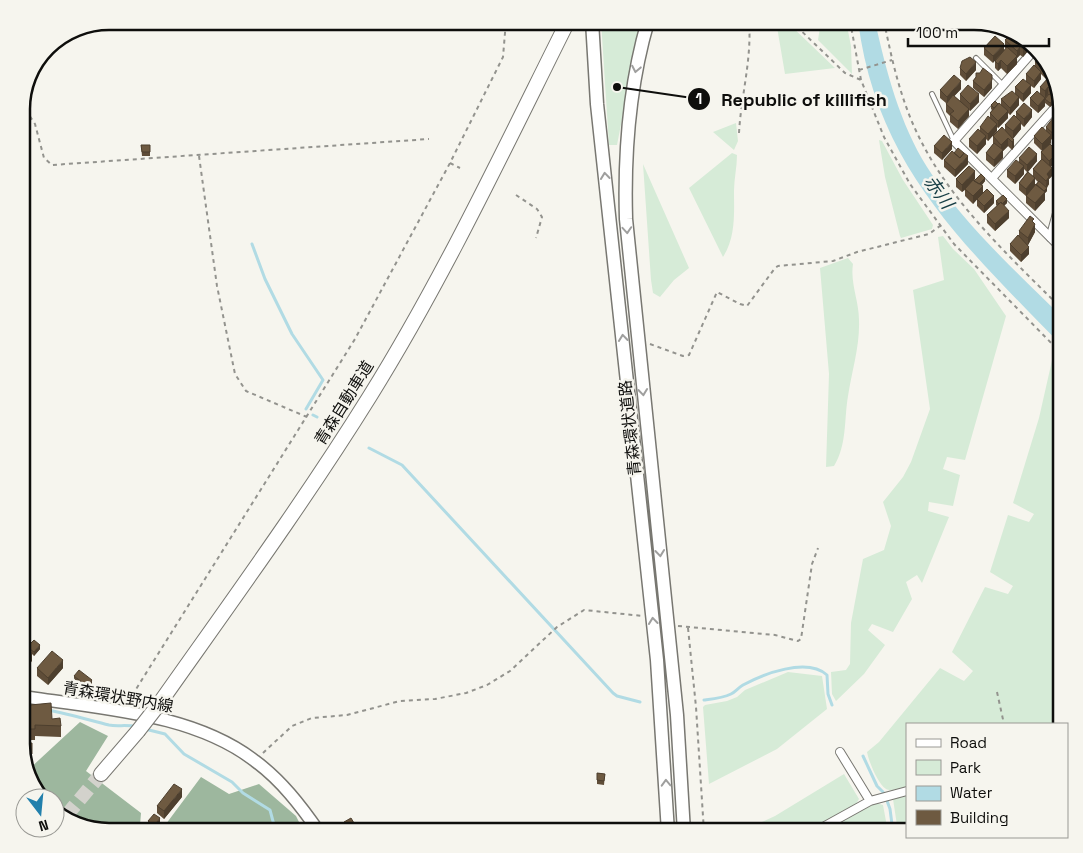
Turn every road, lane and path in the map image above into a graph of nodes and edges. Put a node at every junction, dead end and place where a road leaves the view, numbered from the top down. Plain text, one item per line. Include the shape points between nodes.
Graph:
1 (505, 30) edge
2 (563, 30) edge
3 (593, 30) edge
4 (646, 30) edge
5 (748, 30) edge
6 (800, 30) edge
7 (852, 30) edge
8 (886, 30) edge
9 (1030, 54) edge
10 (976, 58) dead end
11 (892, 60) junction
12 (859, 70) junction
13 (861, 80) junction
14 (1003, 84) junction
15 (932, 94) dead end
16 (1053, 110) edge
17 (30, 116) edge
18 (739, 134) dead end
19 (429, 139) dead end
20 (954, 141) junction
21 (199, 156) junction
22 (450, 163) junction
23 (460, 168) dead end
24 (993, 177) junction
25 (516, 195) dead end
26 (940, 226) junction
27 (1053, 230) edge
28 (1051, 237) joint
29 (536, 238) dead end
30 (1053, 300) edge
31 (638, 344) junction
32 (1053, 345) edge
33 (307, 417) junction
34 (818, 548) dead end
35 (652, 616) junction
36 (668, 625) junction
37 (688, 628) junction
38 (996, 692) dead end
39 (30, 698) edge
40 (123, 713) junction
41 (1004, 723) edge
42 (840, 752) dead end
43 (255, 760) junction
44 (101, 774) tunnel mouth
45 (906, 791) edge
46 (870, 801) junction
47 (313, 823) edge
48 (668, 823) edge
49 (683, 823) edge
50 (703, 823) edge
51 (830, 823) edge

1 - 22 path via 503,57
2 - 44 highway, 青森自動車道, bridge via 431,290 371,395 304,500 159,704
35 -> 3 highway, 青森環状道路 via 598,113
4 -> 31 highway, 青森環状道路 via 635,73 626,146 626,219
5 - 18 path via 749,56
6 - 13 path via 845,73
7 - 12 path
8 - 11 path
9 - 14 street
10 - 14 lane
11 - 12 path
11 - 30 path via 907,110 920,139 947,183 995,240
12 - 13 path
13 - 26 path via 892,151
14 - 20 street
15 - 20 lane
16 - 24 street
17 - 21 path via 44,158 52,166
19 - 21 path
20 - 24 street
21 - 33 path via 217,286 235,374 246,391
22 - 23 path
22 - 33 path via 355,339
24 - 28 street
25 - 29 path via 537,209 542,217
26 - 31 path via 928,234 857,252 833,262 778,266 747,306 717,292 689,356 652,344
26 - 32 path
27 - 28 street
31 -> 36 highway, 青森環状道路
33 - 40 path via 130,696
34 - 37 path via 812,564 801,639
35 - 43 path via 584,610 557,627 510,670 487,685 435,699 400,701 347,715 312,718 292,726
48 -> 35 highway, 青森環状道路
36 - 37 path
36 - 49 highway, 青森環状道路
37 - 50 path
38 - 41 path
39 - 40 main road, 青森環状野内線
40 - 43 main road, 青森環状野内線 via 166,720 214,737
42 - 46 street
43 - 47 main road, 青森環状野内線 via 296,799
45 - 46 street
46 - 51 street

